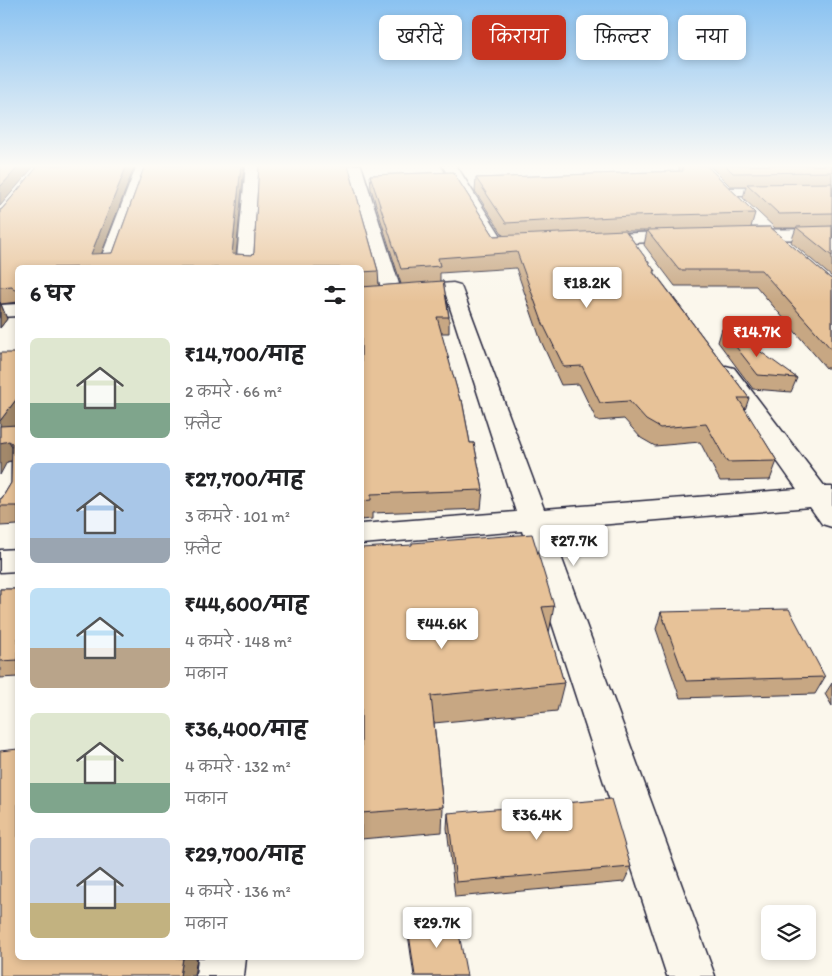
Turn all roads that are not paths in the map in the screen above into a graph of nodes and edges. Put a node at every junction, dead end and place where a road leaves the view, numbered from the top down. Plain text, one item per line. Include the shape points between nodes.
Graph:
1 (127, 211) edge
2 (249, 211) edge
3 (368, 211) edge
4 (477, 211) edge
5 (752, 217) edge
6 (769, 234) junction
7 (832, 234) edge
8 (722, 235) edge
9 (703, 236) edge
10 (628, 238) junction
11 (578, 240) edge
12 (508, 244) edge
13 (790, 252) edge
14 (640, 256) edge
15 (107, 265) edge
16 (245, 265) edge
17 (392, 293) junction
18 (364, 294) edge
19 (0, 310) edge
20 (15, 310) edge
21 (714, 356) edge
22 (827, 503) edge
23 (533, 521) junction
24 (364, 534) edge
25 (15, 560) edge
26 (0, 561) edge
27 (222, 960) edge
28 (220, 976) edge
29 (690, 976) edge

1 - 15 street
2 - 16 street
3 - 17 street
4 - 12 street via 499,245
5 - 6 street
6 - 7 street
6 - 8 street
6 - 13 street
9 - 10 street
10 - 11 street
10 - 14 street
17 - 18 street
17 - 23 street via 453,289
19 - 20 street
21 - 22 street
22 - 23 street
23 - 24 street
23 - 29 street
25 - 26 street
27 - 28 street

